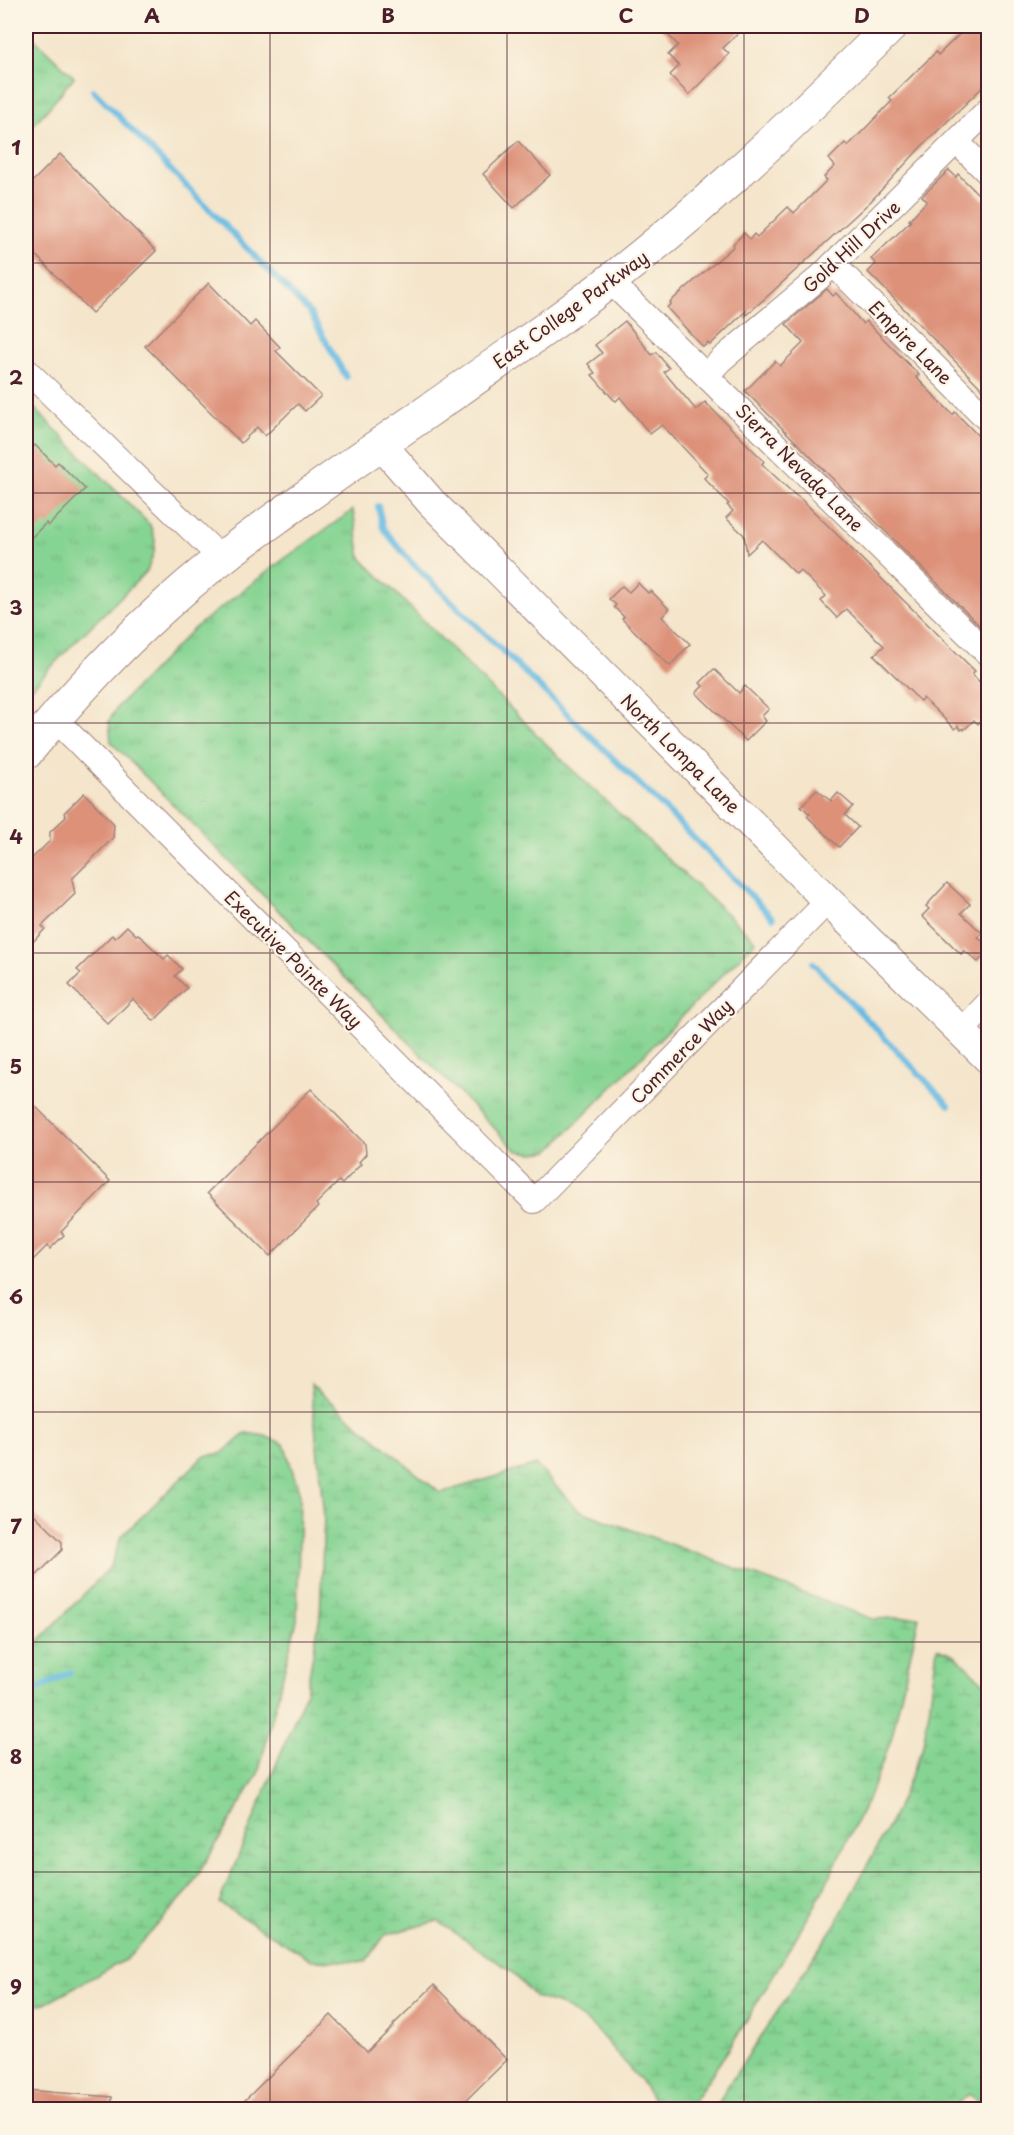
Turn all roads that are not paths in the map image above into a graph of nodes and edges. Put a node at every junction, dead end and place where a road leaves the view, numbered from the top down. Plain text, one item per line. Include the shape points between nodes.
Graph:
1 (891, 26) edge
2 (988, 110) edge
3 (957, 142) junction
4 (988, 173) edge
5 (833, 264) junction
6 (610, 281) junction
7 (26, 370) edge
8 (707, 375) junction
9 (988, 420) edge
10 (380, 443) junction
11 (221, 558) junction
12 (988, 654) edge
13 (54, 718) junction
14 (26, 753) edge
15 (828, 901) junction
16 (988, 1003) edge
17 (962, 1031) junction
18 (988, 1058) edge
19 (534, 1201) joint

1 - 6 main road, East College Parkway via 723,188
2 - 3 street, Gold Hill Drive
3 - 4 street
3 - 5 street, Gold Hill Drive
5 - 8 street, Gold Hill Drive
5 - 9 street, Empire Lane
6 - 8 street, Sierra Nevada Lane
6 - 10 main road, East College Parkway
7 - 11 street
8 - 12 street, Sierra Nevada Lane
10 - 11 main road, East College Parkway
10 - 15 street, North Lompa Lane via 431,502
11 - 13 main road, East College Parkway via 138,630
13 - 14 main road, East College Parkway
13 - 19 street, Executive Pointe Way
15 - 17 street, North Lompa Lane
15 - 19 street, Commerce Way
16 - 17 street
17 - 18 street, North Lompa Lane

